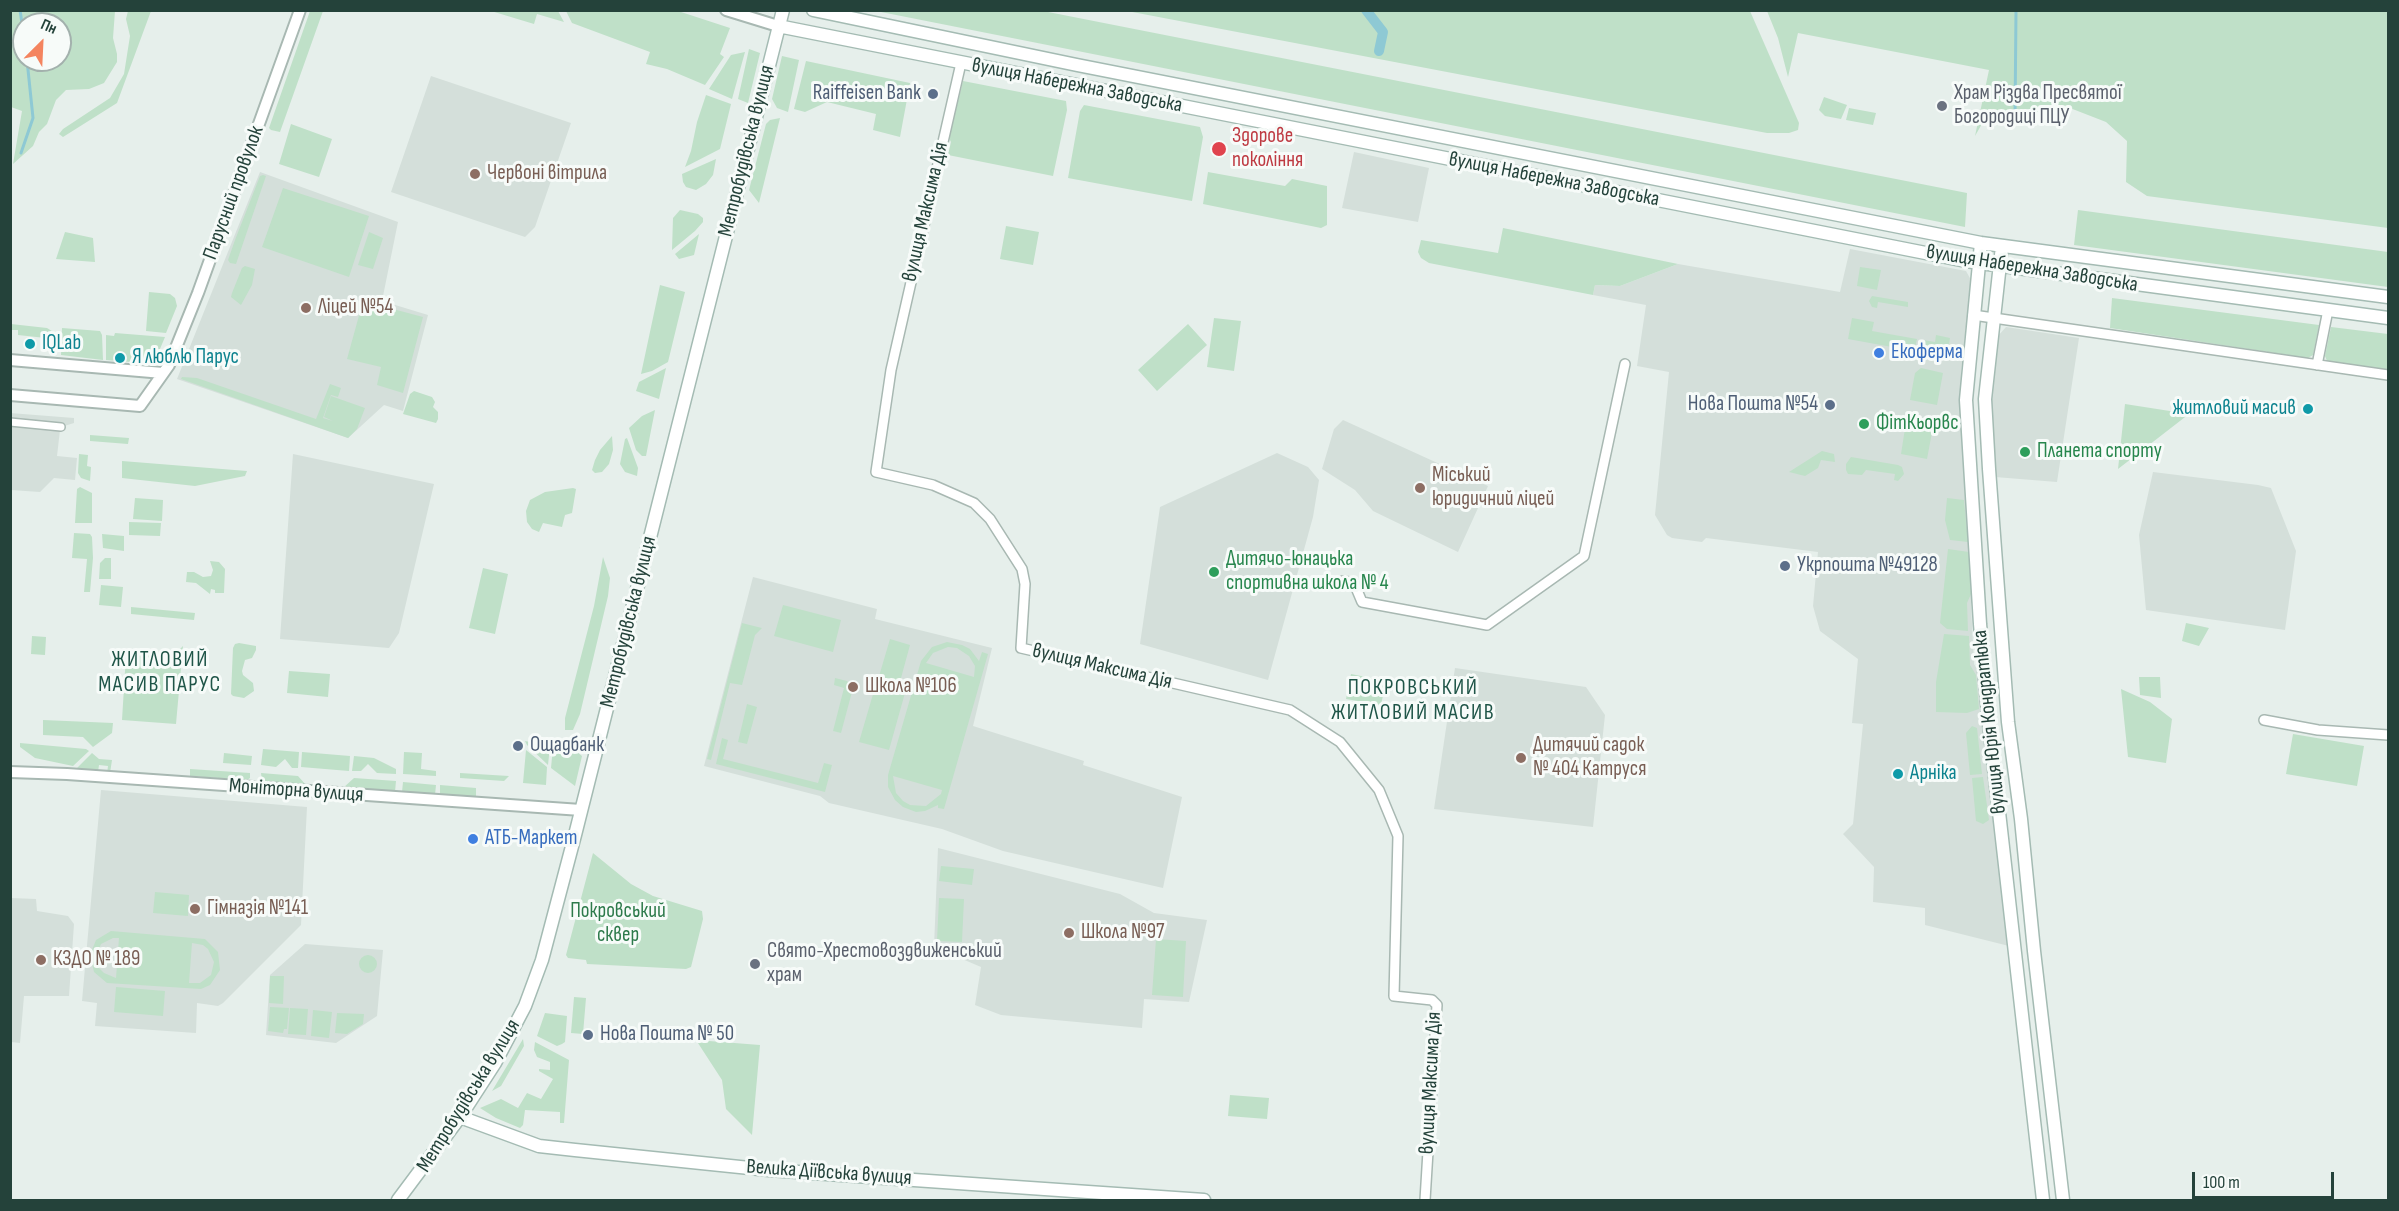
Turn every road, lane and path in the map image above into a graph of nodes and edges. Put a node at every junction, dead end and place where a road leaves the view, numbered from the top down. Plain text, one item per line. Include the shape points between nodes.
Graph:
1 (300, 10) edge
2 (726, 10) edge
3 (783, 10) edge
4 (813, 10) edge
5 (778, 26) junction
6 (961, 63) junction
7 (1466, 141) junction
8 (1462, 162) junction
9 (1981, 243) junction
10 (2001, 246) junction
11 (1980, 263) junction
12 (1999, 267) junction
13 (2388, 297) edge
14 (2328, 310) junction
15 (1974, 315) junction
16 (1994, 318) junction
17 (2388, 318) edge
18 (10, 360) edge
19 (1624, 363) dead end
20 (2317, 365) junction
21 (163, 373) junction
22 (2388, 375) edge
23 (10, 395) edge
24 (10, 422) edge
25 (61, 427) dead end
26 (1997, 567) junction
27 (1978, 568) junction
28 (1343, 581) dead end
29 (2264, 720) dead end
30 (2388, 735) edge
31 (2013, 767) junction
32 (1995, 768) junction
33 (10, 772) edge
34 (581, 810) junction
35 (460, 1117) junction
36 (2059, 1173) junction
37 (2040, 1174) junction
38 (1089, 1196) edge
39 (398, 1200) edge
40 (1204, 1200) edge
41 (1425, 1200) edge
42 (2043, 1200) edge
43 (2063, 1200) edge

1 - 21 street, Парусний провулок via 202,282
2 - 5 street, вулиця Набережна Заводська
3 - 5 main road, Метробудівська вулиця
4 - 7 main road, вулиця Набережна Заводська
5 - 6 main road, вулиця Набережна Заводська
5 - 34 main road, Метробудівська вулиця
6 - 8 main road, вулиця Набережна Заводська
6 - 41 street, вулиця Максима Дія via 891,370 876,472 933,485 974,503 990,519 1022,569 1022,648 1290,710 1340,742 1379,790 1398,836 1394,996 1432,1000 1437,1005
7 - 8 main road
7 - 9 main road, вулиця Набережна Заводська
8 - 11 main road, вулиця Набережна Заводська
9 - 10 main road, вулиця Набережна Заводська
9 - 11 main road, вулиця Юрія Кондратюка
10 - 12 main road, вулиця Юрія Кондратюка
10 - 13 main road, вулиця Набережна Заводська
11 - 12 main road, вулиця Набережна Заводська
11 - 15 main road, вулиця Юрія Кондратюка
12 - 14 main road, вулиця Набережна Заводська
12 - 16 main road, вулиця Юрія Кондратюка
14 - 17 main road, вулиця Набережна Заводська
14 - 20 street
15 - 16 street
15 - 27 main road, вулиця Юрія Кондратюка via 1966,400
16 - 20 street
16 - 26 main road, вулиця Юрія Кондратюка via 1985,399
18 - 21 street
19 - 28 street via 1584,556 1487,625 1362,602 1354,583
20 - 22 street
21 - 23 street, Парусний провулок via 140,406
24 - 25 street
26 - 27 main road
26 - 31 main road, вулиця Юрія Кондратюка
27 - 32 main road, вулиця Юрія Кондратюка via 1984,680
29 - 30 street via 2318,730
31 - 32 main road
31 - 36 main road, вулиця Юрія Кондратюка
32 - 37 main road, вулиця Юрія Кондратюка
33 - 34 street, Моніторна вулиця
34 - 35 main road, Метробудівська вулиця via 544,952 525,1006
35 - 38 main road, Велика Діївська вулиця via 539,1146 768,1170
35 - 39 main road, Метробудівська вулиця
36 - 37 main road
36 - 43 main road, вулиця Юрія Кондратюка
37 - 42 main road, вулиця Юрія Кондратюка
38 - 40 main road, Велика Діївська вулиця

